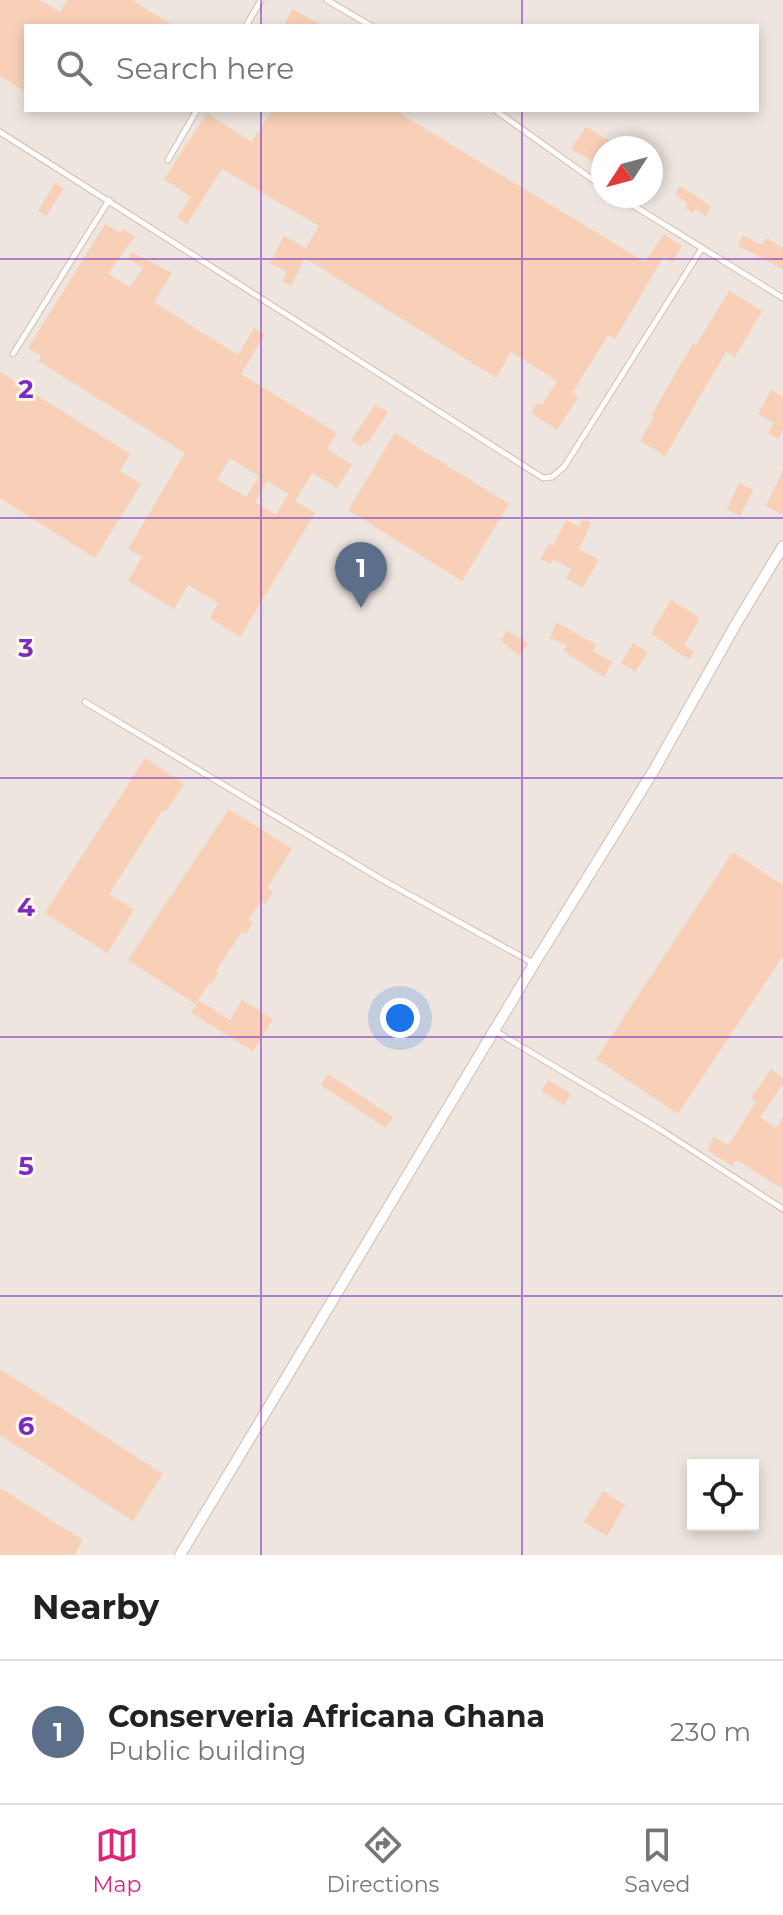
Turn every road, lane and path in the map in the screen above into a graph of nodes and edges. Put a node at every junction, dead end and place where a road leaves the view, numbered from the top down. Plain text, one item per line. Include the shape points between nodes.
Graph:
1 (261, 0) edge
2 (327, 0) edge
3 (247, 24) edge
4 (368, 24) edge
5 (196, 112) edge
6 (498, 112) edge
7 (0, 132) edge
8 (168, 160) dead end
9 (591, 178) edge
10 (109, 200) junction
11 (637, 208) edge
12 (702, 248) junction
13 (783, 298) edge
14 (13, 354) dead end
15 (783, 546) edge
16 (85, 702) dead end
17 (534, 964) junction
18 (494, 1031) junction
19 (783, 1209) edge
20 (180, 1555) edge

1 - 3 lane
2 - 4 lane
5 - 8 lane
6 - 9 lane
7 - 10 lane
10 - 12 lane via 543,478 564,467
10 - 14 lane
11 - 12 lane
12 - 13 lane
15 - 17 street
16 - 17 lane
17 - 18 street
18 - 19 lane
18 - 20 street

